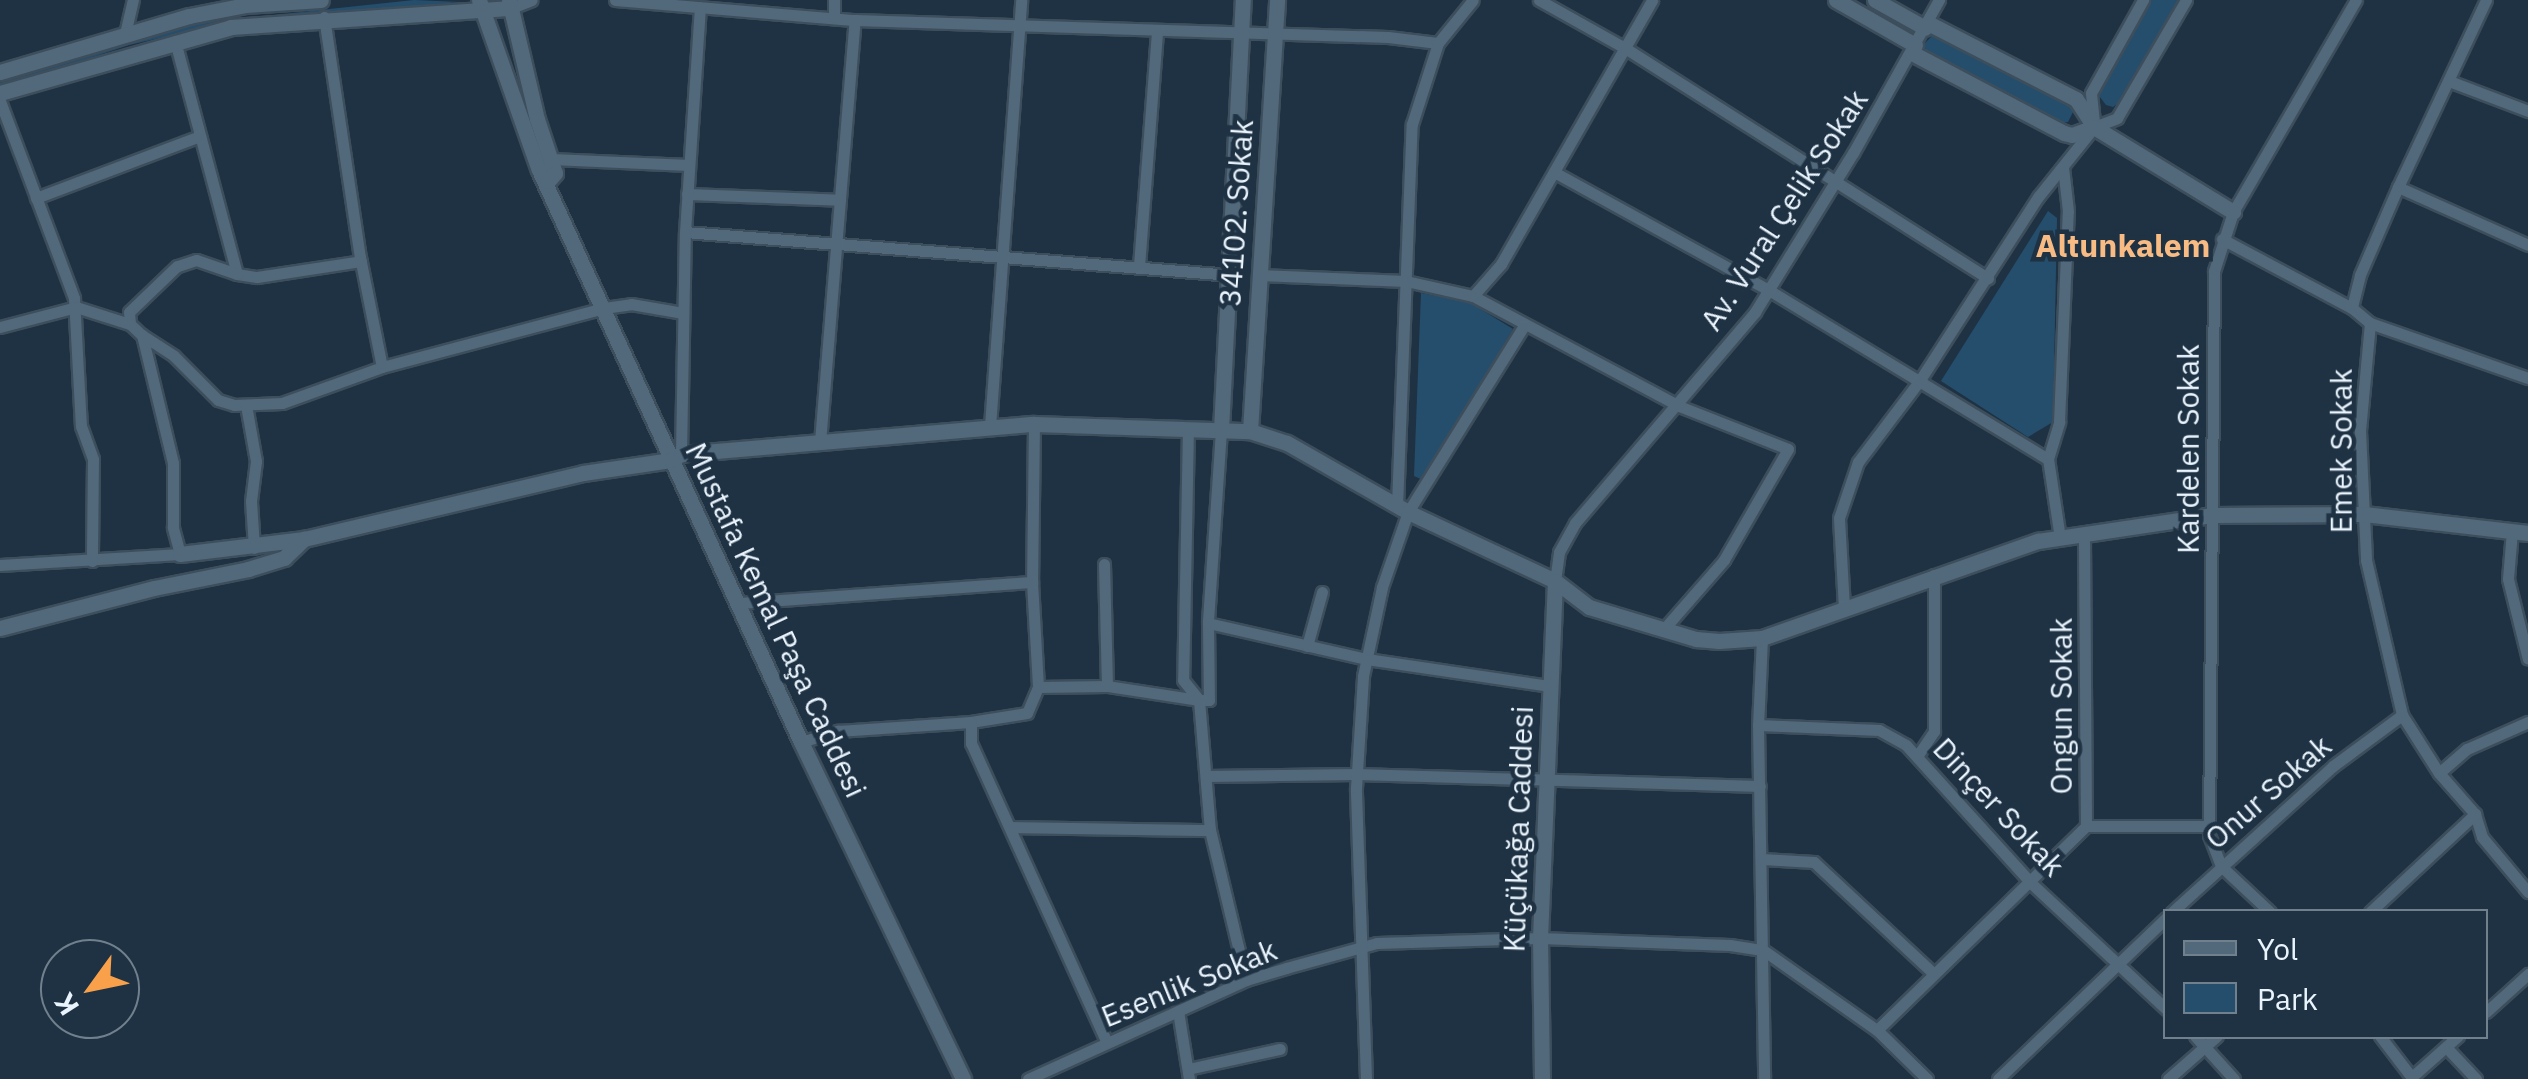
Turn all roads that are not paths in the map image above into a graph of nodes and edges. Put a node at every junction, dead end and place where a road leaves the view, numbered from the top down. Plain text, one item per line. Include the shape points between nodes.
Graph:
1 (133, 0) edge
2 (311, 0) edge
3 (321, 0) edge
4 (531, 0) edge
5 (615, 0) edge
6 (813, 0) edge
7 (834, 0) edge
8 (1021, 0) edge
9 (1243, 0) edge
10 (1277, 0) edge
11 (1472, 0) edge
12 (1539, 0) edge
13 (1652, 0) edge
14 (1836, 0) edge
15 (1875, 0) edge
16 (1939, 0) edge
17 (2186, 0) edge
18 (2356, 0) edge
19 (2486, 0) edge
20 (2137, 2) edge
21 (479, 3) edge
22 (510, 4) edge
23 (700, 7) junction
24 (812, 15) junction
25 (834, 17) junction
26 (324, 18) junction
27 (855, 20) junction
28 (1019, 26) junction
29 (1926, 26) junction
30 (1157, 32) junction
31 (125, 34) junction
32 (1242, 35) junction
33 (1276, 35) junction
34 (175, 41) junction
35 (1438, 43) junction
36 (1625, 48) junction
37 (1914, 49) junction
38 (0, 72) edge
39 (2449, 81) junction
40 (0, 92) edge
41 (0, 102) edge
42 (2528, 111) edge
43 (2094, 127) junction
44 (200, 136) junction
45 (551, 160) junction
46 (689, 166) junction
47 (2063, 166) junction
48 (1554, 172) junction
49 (548, 181) junction
50 (1835, 182) junction
51 (2398, 187) junction
52 (687, 194) junction
53 (36, 198) junction
54 (840, 200) junction
55 (2233, 212) junction
56 (685, 232) junction
57 (2222, 239) junction
58 (836, 243) junction
59 (2528, 245) edge
60 (1001, 258) junction
61 (361, 261) junction
62 (1139, 266) junction
63 (238, 274) junction
64 (1231, 275) junction
65 (1260, 275) junction
66 (1988, 278) junction
67 (1406, 281) junction
68 (1767, 289) junction
69 (1473, 296) junction
70 (76, 307) junction
71 (604, 308) junction
72 (2352, 308) junction
73 (682, 312) junction
74 (2370, 323) junction
75 (130, 324) junction
76 (1524, 326) junction
77 (0, 328) edge
78 (142, 335) junction
79 (382, 367) junction
80 (2528, 378) edge
81 (1920, 380) junction
82 (246, 405) junction
83 (1679, 406) junction
84 (1034, 424) junction
85 (990, 426) junction
86 (1188, 428) junction
87 (1221, 430) junction
88 (1250, 431) junction
89 (820, 442) junction
90 (676, 457) junction
91 (2048, 459) junction
92 (1402, 509) junction
93 (2364, 514) junction
94 (2213, 515) junction
95 (2520, 532) edge
96 (2084, 534) junction
97 (2060, 538) junction
98 (304, 539) junction
99 (254, 548) junction
100 (180, 554) junction
101 (92, 561) junction
102 (1104, 564) dead end
103 (0, 565) edge
104 (1934, 575) junction
105 (1555, 581) junction
106 (1032, 582) junction
107 (1322, 592) dead end
108 (738, 603) junction
109 (1844, 608) junction
110 (1208, 623) junction
111 (0, 628) edge
112 (1664, 630) junction
113 (1762, 638) junction
114 (1307, 646) junction
115 (2528, 659) edge
116 (1367, 660) junction
117 (1038, 686) junction
118 (1107, 686) junction
119 (1550, 686) junction
120 (1200, 700) junction
121 (2402, 715) junction
122 (970, 722) junction
123 (2528, 722) edge
124 (1758, 725) junction
125 (802, 742) junction
126 (1918, 755) junction
127 (2439, 773) junction
128 (1356, 774) junction
129 (1206, 776) junction
130 (1548, 780) junction
131 (1760, 786) junction
132 (2475, 814) junction
133 (2086, 826) junction
134 (2209, 826) junction
135 (1012, 827) junction
136 (1210, 830) junction
137 (1762, 858) junction
138 (2221, 866) junction
139 (2032, 884) junction
140 (2528, 892) edge
141 (2175, 909) edge
142 (2267, 909) edge
143 (2373, 909) edge
144 (2163, 921) edge
145 (1540, 938) junction
146 (1365, 948) junction
147 (1763, 950) junction
148 (2117, 964) junction
149 (1933, 973) junction
150 (2528, 974) edge
151 (1246, 980) junction
152 (2163, 1006) edge
153 (2488, 1010) edge
154 (1178, 1011) junction
155 (1877, 1030) junction
156 (2198, 1039) edge
157 (2214, 1039) edge
158 (2382, 1039) edge
159 (2455, 1039) edge
160 (1108, 1044) junction
161 (2205, 1046) junction
162 (2446, 1048) junction
163 (1280, 1049) dead end
164 (1188, 1074) edge
165 (2413, 1077) edge
166 (963, 1079) edge
167 (1028, 1079) edge
168 (1366, 1079) edge
169 (1542, 1079) edge
170 (1764, 1079) edge
171 (1927, 1079) edge
172 (1998, 1079) edge
173 (2168, 1079) edge
174 (2234, 1079) edge
175 (2476, 1079) edge

1 - 31 street
2 - 3 street
2 - 31 street via 245,5
4 - 22 street
5 - 23 street
6 - 24 street
7 - 25 street
8 - 28 street
9 - 32 street, 34102. Sokak
10 - 33 street, 34102. Sokak
11 - 35 street
12 - 36 street
13 - 36 street
14 - 37 street
15 - 29 street
16 - 29 street, Av. Vural Çelik Sokak
17 - 43 street via 2117,118
18 - 55 street, Kardelen Sokak
19 - 39 street
20 - 43 street via 2091,93
21 - 22 street
21 - 26 street
21 - 49 street, Mustafa Kemal Paşa Caddesi
22 - 45 street
23 - 24 street
23 - 46 street
24 - 25 street
25 - 27 street
26 - 34 street via 231,27
26 - 61 street
27 - 28 street
27 - 54 street
28 - 30 street
28 - 60 street
29 - 37 street, Av. Vural Çelik Sokak
29 - 43 street via 2076,99
30 - 32 street
30 - 62 street
31 - 38 street
32 - 33 street
32 - 64 street, 34102. Sokak
33 - 35 street
33 - 65 street, 34102. Sokak
34 - 40 street
34 - 44 street
35 - 67 street via 1412,124
36 - 48 street
36 - 50 street
37 - 43 street via 2064,133
37 - 50 street, Av. Vural Çelik Sokak
39 - 42 street
39 - 51 street
41 - 53 street
43 - 47 street
43 - 55 street
44 - 53 street
44 - 63 street
45 - 46 street
45 - 49 street via 556,173
46 - 52 street
47 - 66 street
47 - 91 street via 2068,211 2059,422
48 - 68 street
48 - 69 street via 1501,264
49 - 71 street, Mustafa Kemal Paşa Caddesi
50 - 66 street
50 - 68 street, Av. Vural Çelik Sokak
51 - 59 street
51 - 72 street
52 - 54 street
52 - 56 street
53 - 70 street
54 - 58 street
55 - 57 street, Kardelen Sokak
56 - 58 street
56 - 73 street
57 - 72 street
57 - 94 street, Kardelen Sokak via 2214,272
58 - 60 street
58 - 89 street
60 - 62 street
60 - 85 street
61 - 63 street
61 - 79 street
62 - 64 street
63 - 75 street via 196,260 178,266 129,312
64 - 87 street, 34102. Sokak
65 - 67 street
65 - 88 street, 34102. Sokak
66 - 81 street
67 - 69 street
67 - 92 street
68 - 81 street
68 - 83 street, Av. Vural Çelik Sokak
69 - 76 street
70 - 75 street
70 - 77 street
70 - 101 street via 81,426 93,460
71 - 73 street via 632,304
71 - 79 street
71 - 90 street, Mustafa Kemal Paşa Caddesi
72 - 74 street
73 - 90 street
74 - 80 street
74 - 93 street, Emek Sokak via 2360,431
75 - 78 street
76 - 83 street
76 - 92 street
78 - 82 street via 218,400
78 - 100 street via 173,463
79 - 82 street via 282,403
81 - 91 street
81 - 109 street via 1858,462 1845,490 1839,518
82 - 99 street via 256,461 250,501
83 - 105 street, Av. Vural Çelik Sokak via 1576,523 1559,552
83 - 112 street via 1788,450 1724,560
84 - 85 street
84 - 86 street
84 - 106 street
85 - 89 street
86 - 87 street
86 - 120 street via 1183,680
87 - 88 street
87 - 110 street
88 - 92 street via 1310,454
89 - 90 street
90 - 98 street
90 - 108 street, Mustafa Kemal Paşa Caddesi
91 - 97 street
92 - 105 street
92 - 116 street
93 - 94 street
93 - 95 street
93 - 121 street, Emek Sokak via 2366,560
94 - 96 street
94 - 134 street, Kardelen Sokak
95 - 115 street via 2508,578
96 - 97 street
96 - 133 street, Ongun Sokak
97 - 104 street
98 - 99 street
98 - 111 street via 284,558 248,570
99 - 100 street
100 - 101 street
101 - 103 street
102 - 118 street
104 - 109 street
104 - 126 street via 1934,731
105 - 112 street via 1589,607
105 - 119 street, Küçükağa Caddesi
106 - 108 street
106 - 117 street
107 - 114 street
108 - 125 street, Mustafa Kemal Paşa Caddesi
109 - 113 street
110 - 114 street
110 - 120 street via 1209,700
112 - 113 street via 1719,641
113 - 124 street
114 - 116 street
116 - 119 street
116 - 128 street
117 - 118 street
117 - 122 street via 1027,713
118 - 120 street
119 - 130 street, Küçükağa Caddesi
120 - 129 street
121 - 127 street, Emek Sokak
121 - 138 street, Onur Sokak via 2333,766
122 - 125 street via 838,731
122 - 135 street via 978,764
123 - 127 street via 2467,749
124 - 126 street, Dinçer Sokak via 1879,730
124 - 131 street
125 - 166 street, Mustafa Kemal Paşa Caddesi
126 - 139 street, Dinçer Sokak
127 - 132 street, Emek Sokak
128 - 129 street
128 - 130 street
128 - 146 street
129 - 136 street
130 - 131 street
130 - 145 street, Küçükağa Caddesi
131 - 137 street
132 - 140 street, Emek Sokak via 2482,837
132 - 143 street
133 - 134 street
133 - 139 street, Ongun Sokak
134 - 138 street, Kardelen Sokak
135 - 136 street
135 - 160 street
136 - 151 street
137 - 147 street
137 - 149 street via 1814,862
138 - 141 street, Onur Sokak
138 - 142 street
139 - 148 street, Dinçer Sokak
139 - 149 street, Ongun Sokak
144 - 148 street
145 - 146 street, Esenlik Sokak
145 - 147 street, Esenlik Sokak
145 - 169 street, Küçükağa Caddesi
146 - 151 street, Esenlik Sokak
146 - 168 street
147 - 155 street, Esenlik Sokak
147 - 170 street
148 - 152 street, Dinçer Sokak
148 - 172 street
149 - 155 street, Ongun Sokak
150 - 153 street
151 - 154 street, Esenlik Sokak
154 - 160 street, Esenlik Sokak
154 - 164 street
155 - 171 street, Esenlik Sokak
156 - 161 street
157 - 161 street
158 - 165 street
159 - 162 street
160 - 167 street, Esenlik Sokak
161 - 173 street
161 - 174 street
162 - 165 street
162 - 175 street
163 - 164 street

